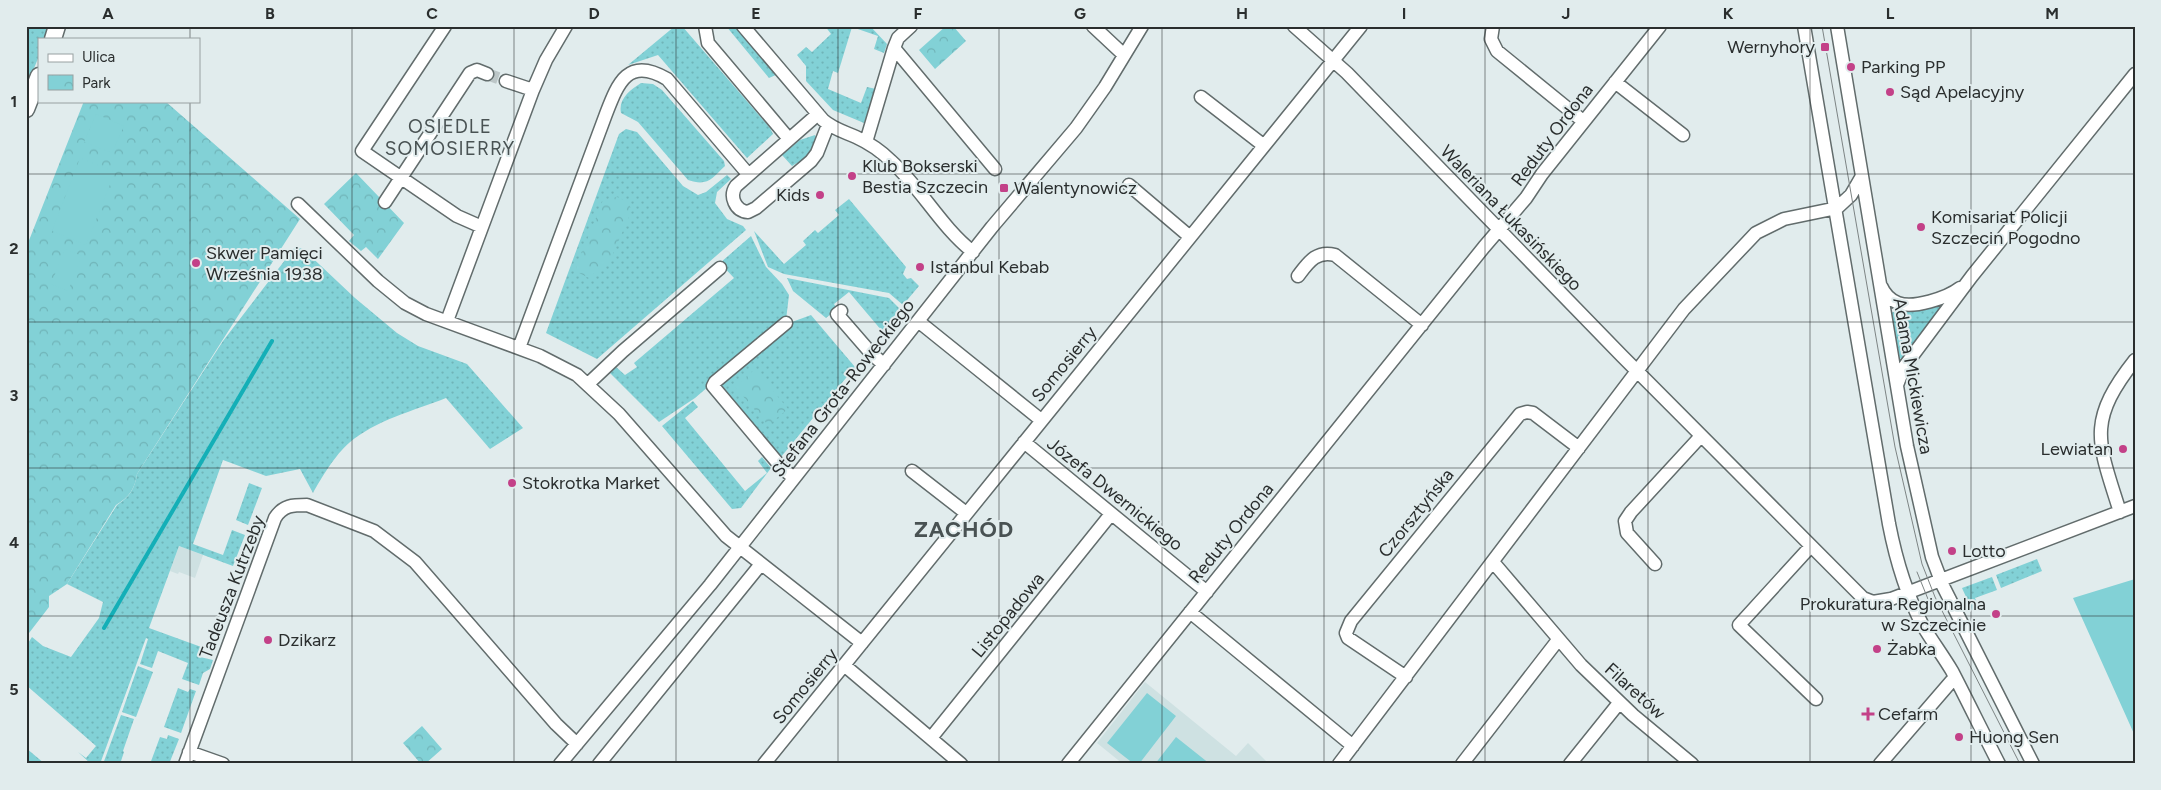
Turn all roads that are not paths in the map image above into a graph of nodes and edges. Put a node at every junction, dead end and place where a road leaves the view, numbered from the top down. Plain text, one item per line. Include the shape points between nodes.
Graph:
1 (58, 26) edge
2 (444, 26) edge
3 (705, 26) edge
4 (743, 26) edge
5 (911, 26) edge
6 (1093, 26) edge
7 (1142, 26) edge
8 (1294, 26) edge
9 (1360, 26) edge
10 (1492, 26) edge
11 (1660, 26) edge
12 (1804, 26) edge
13 (1836, 26) edge
14 (562, 27) edge
15 (53, 38) edge
16 (894, 48) junction
17 (1124, 55) junction
18 (1333, 59) junction
19 (487, 74) tunnel mouth
20 (2135, 74) edge
21 (38, 79) edge
22 (506, 82) tunnel mouth
23 (1615, 82) junction
24 (534, 90) junction
25 (1201, 97) dead end
26 (26, 109) edge
27 (818, 114) junction
28 (1583, 121) junction
29 (828, 124) junction
30 (1683, 135) dead end
31 (789, 140) junction
32 (866, 142) junction
33 (1263, 146) junction
34 (995, 169) dead end
35 (748, 174) junction
36 (1862, 176) junction
37 (401, 178) junction
38 (1129, 185) dead end
39 (386, 202) dead end
40 (298, 204) dead end
41 (1835, 209) junction
42 (482, 227) junction
43 (1498, 230) junction
44 (1189, 236) junction
45 (973, 252) junction
46 (720, 268) dead end
47 (1298, 276) dead end
48 (1972, 276) junction
49 (1880, 283) junction
50 (840, 311) dead end
51 (447, 321) junction
52 (918, 321) junction
53 (786, 323) dead end
54 (1422, 325) junction
55 (519, 348) junction
56 (2135, 360) edge
57 (884, 364) junction
58 (1637, 371) junction
59 (588, 384) junction
60 (1898, 395) junction
61 (1041, 420) junction
62 (1702, 436) junction
63 (1024, 442) junction
64 (1579, 448) junction
65 (912, 471) dead end
66 (794, 478) junction
67 (2135, 506) edge
68 (2120, 512) junction
69 (966, 513) junction
70 (1111, 514) junction
71 (1811, 546) junction
72 (740, 547) junction
73 (1493, 562) junction
74 (761, 564) junction
75 (1655, 564) dead end
76 (1940, 580) junction
77 (1207, 592) junction
78 (1907, 593) junction
79 (1190, 612) junction
80 (1558, 640) junction
81 (862, 643) junction
82 (844, 665) junction
83 (1406, 677) junction
84 (1955, 677) junction
85 (1816, 699) dead end
86 (1620, 703) junction
87 (931, 738) junction
88 (576, 744) junction
89 (1353, 746) junction
90 (187, 758) edge
91 (223, 764) edge
92 (560, 764) edge
93 (599, 764) edge
94 (764, 764) edge
95 (962, 764) edge
96 (1068, 764) edge
97 (1340, 764) edge
98 (1462, 764) edge
99 (1570, 764) edge
100 (1692, 764) edge
101 (1880, 764) edge
102 (1999, 764) edge
103 (2033, 764) edge

1 - 15 main road
2 - 37 street via 362,152
3 - 31 street via 705,37 712,49
4 - 27 street
5 - 16 street via 898,38
6 - 17 street
7 - 17 street, Stefana Grota-Roweckiego
8 - 18 street, Waleriana Łukasińskiego
9 - 18 street, Somosierry
10 - 28 street via 1491,39 1497,50
11 - 23 street, Reduty Ordona
12 - 41 street
13 - 36 street, Adama Mickiewicza
14 - 24 street
16 - 32 street
16 - 34 street
17 - 45 street, Stefana Grota-Roweckiego via 1076,128
18 - 33 street, Somosierry
18 - 43 street, Waleriana Łukasińskiego
19 - 37 street via 477,70 470,73
20 - 48 street
21 - 26 main road
22 - 24 street
23 - 28 street, Reduty Ordona
23 - 30 street, Reduty Ordona
24 - 42 street
25 - 33 street
27 - 29 street
27 - 31 street
28 - 43 street, Reduty Ordona
29 - 32 street
29 - 35 street via 811,161 748,212 735,204 732,194
31 - 35 street
32 - 45 street via 903,172 959,240
33 - 44 street, Somosierry
35 - 55 street via 668,79 646,71 625,76 616,88
36 - 41 street via 1850,197
36 - 49 street, Adama Mickiewicza
37 - 39 street
37 - 42 street via 458,216
38 - 44 street
40 - 51 street via 395,296 415,309
41 - 58 street via 1784,219 1753,235 1678,315
41 - 78 street via 1889,524
42 - 51 street
43 - 54 street, Reduty Ordona
43 - 58 street, Waleriana Łukasińskiego
44 - 61 street, Somosierry
45 - 52 street, Stefana Grota-Roweckiego
46 - 59 street
47 - 54 street via 1315,257 1328,253 1335,255
48 - 49 street via 1958,290 1944,297 1908,304 1890,299
48 - 60 street via 1902,369
49 - 60 street, Adama Mickiewicza
50 - 57 street via 837,314
51 - 55 street
52 - 57 street, Stefana Grota-Roweckiego
52 - 61 street, Józefa Dwernickiego
53 - 66 street via 713,386 780,466
54 - 77 street, Reduty Ordona
55 - 59 street via 567,369
56 - 68 street via 2102,412 2100,436
57 - 66 street, Stefana Grota-Roweckiego
58 - 62 street, Waleriana Łukasińskiego
58 - 64 street
59 - 72 street
60 - 76 street, Adama Mickiewicza via 1914,481
61 - 63 street, Somosierry
62 - 71 street, Waleriana Łukasińskiego
62 - 75 street via 1625,521 1628,533
63 - 69 street, Somosierry
63 - 70 street, Józefa Dwernickiego
64 - 73 street
64 - 83 street, Czorsztyńska via 1533,413 1520,414 1351,621 1346,632 1348,638
65 - 69 street
66 - 72 street, Stefana Grota-Roweckiego
67 - 68 street
68 - 76 street
69 - 81 street, Somosierry
70 - 77 street, Józefa Dwernickiego
70 - 87 street, Listopadowa
71 - 78 street, Waleriana Łukasińskiego via 1868,601 1884,601
71 - 85 street via 1739,625
72 - 74 street
72 - 88 street, Stefana Grota-Roweckiego
73 - 80 street, Filaretów
73 - 83 street
74 - 81 street
74 - 93 street
76 - 78 street
76 - 103 street, Adama Mickiewicza
77 - 79 street, Reduty Ordona
78 - 84 street
79 - 89 street
79 - 96 street, Reduty Ordona
80 - 86 street, Filaretów
80 - 98 street
81 - 82 street, Somosierry
82 - 87 street
82 - 94 street, Somosierry
83 - 89 street
84 - 101 street
84 - 102 street
86 - 99 street
86 - 100 street, Filaretów
87 - 95 street
88 - 90 street, Tadeusza Kutrzeby via 410,559 374,531 298,505 283,508 275,518
88 - 92 street, Stefana Grota-Roweckiego
89 - 97 street
90 - 91 street

